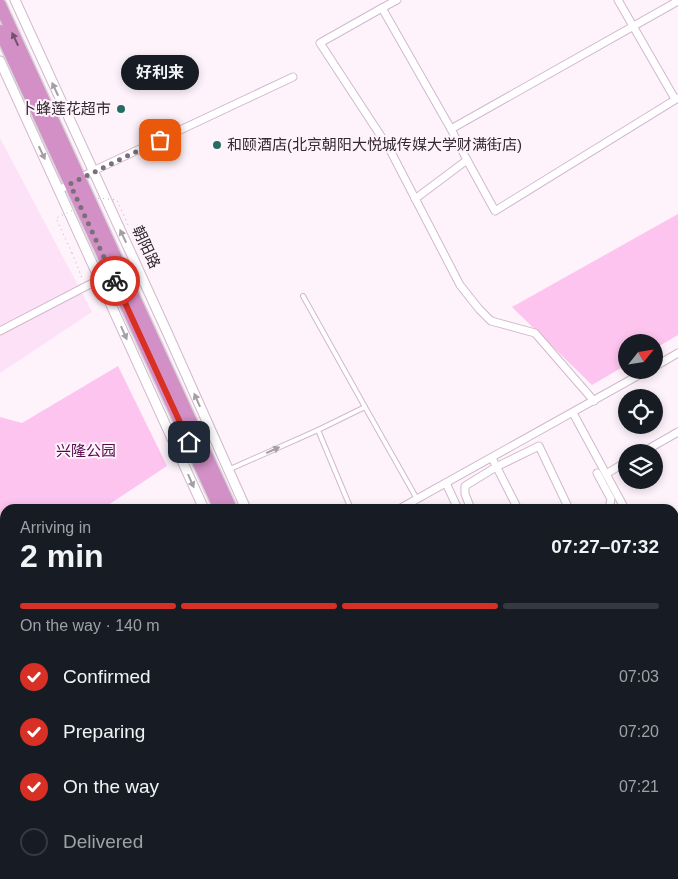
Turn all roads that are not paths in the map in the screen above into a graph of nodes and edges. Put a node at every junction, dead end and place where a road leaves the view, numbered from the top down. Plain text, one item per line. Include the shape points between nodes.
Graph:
1 (14, 0) edge
2 (398, 0) edge
3 (618, 0) edge
4 (678, 1) edge
5 (0, 5) edge
6 (382, 8) junction
7 (633, 26) junction
8 (0, 31) edge
9 (0, 61) edge
10 (293, 77) dead end
11 (677, 99) edge
12 (451, 129) junction
13 (467, 160) junction
14 (93, 171) junction
15 (70, 184) junction
16 (415, 199) junction
17 (100, 279) junction
18 (303, 296) dead end
19 (0, 331) edge
20 (678, 353) edge
21 (663, 362) edge
22 (632, 379) edge
23 (594, 401) junction
24 (365, 407) junction
25 (573, 413) junction
26 (318, 430) junction
27 (678, 432) edge
28 (657, 444) edge
29 (492, 458) junction
30 (496, 467) junction
31 (618, 467) edge
32 (228, 470) junction
33 (597, 473) dead end
34 (606, 474) junction
35 (446, 483) junction
36 (417, 499) junction
37 (202, 504) edge
38 (218, 504) edge
39 (229, 504) edge
40 (244, 504) edge
41 (349, 504) edge
42 (408, 504) edge
43 (456, 504) edge
44 (469, 504) edge
45 (515, 504) edge
46 (567, 504) edge
47 (610, 504) edge
48 (622, 504) edge

14 -> 1 street, 朝阳路
2 - 6 street
3 - 7 street
4 - 7 street
15 -> 5 highway, 朝阳路
6 - 12 street
6 - 16 street via 320,43 390,150
7 - 11 street
7 - 12 street
8 - 15 highway, 朝阳路
9 -> 15 street, 朝阳路
10 - 14 street
11 - 13 street via 494,211
12 - 13 street
13 - 16 street
14 - 15 street
32 -> 14 street, 朝阳路
15 - 17 street, 朝阳路
15 - 38 highway, 朝阳路
15 - 39 highway, 朝阳路
16 - 23 street via 460,285 479,309 491,321 535,333
17 - 19 street
17 -> 37 street, 朝阳路
18 - 24 lane
20 - 21 street
22 - 23 street
23 - 25 street
24 - 26 lane
24 - 36 lane
25 - 29 street
25 - 34 street
32 -> 26 lane
26 - 41 lane
27 - 28 street
29 - 30 street
29 - 35 street
30 - 44 street via 465,486 464,494
30 - 45 street
30 - 46 street via 539,446
31 - 34 street
32 - 40 street, 朝阳路
33 - 47 street via 611,499
34 - 48 street
35 - 36 street
35 - 43 street
36 - 42 street

